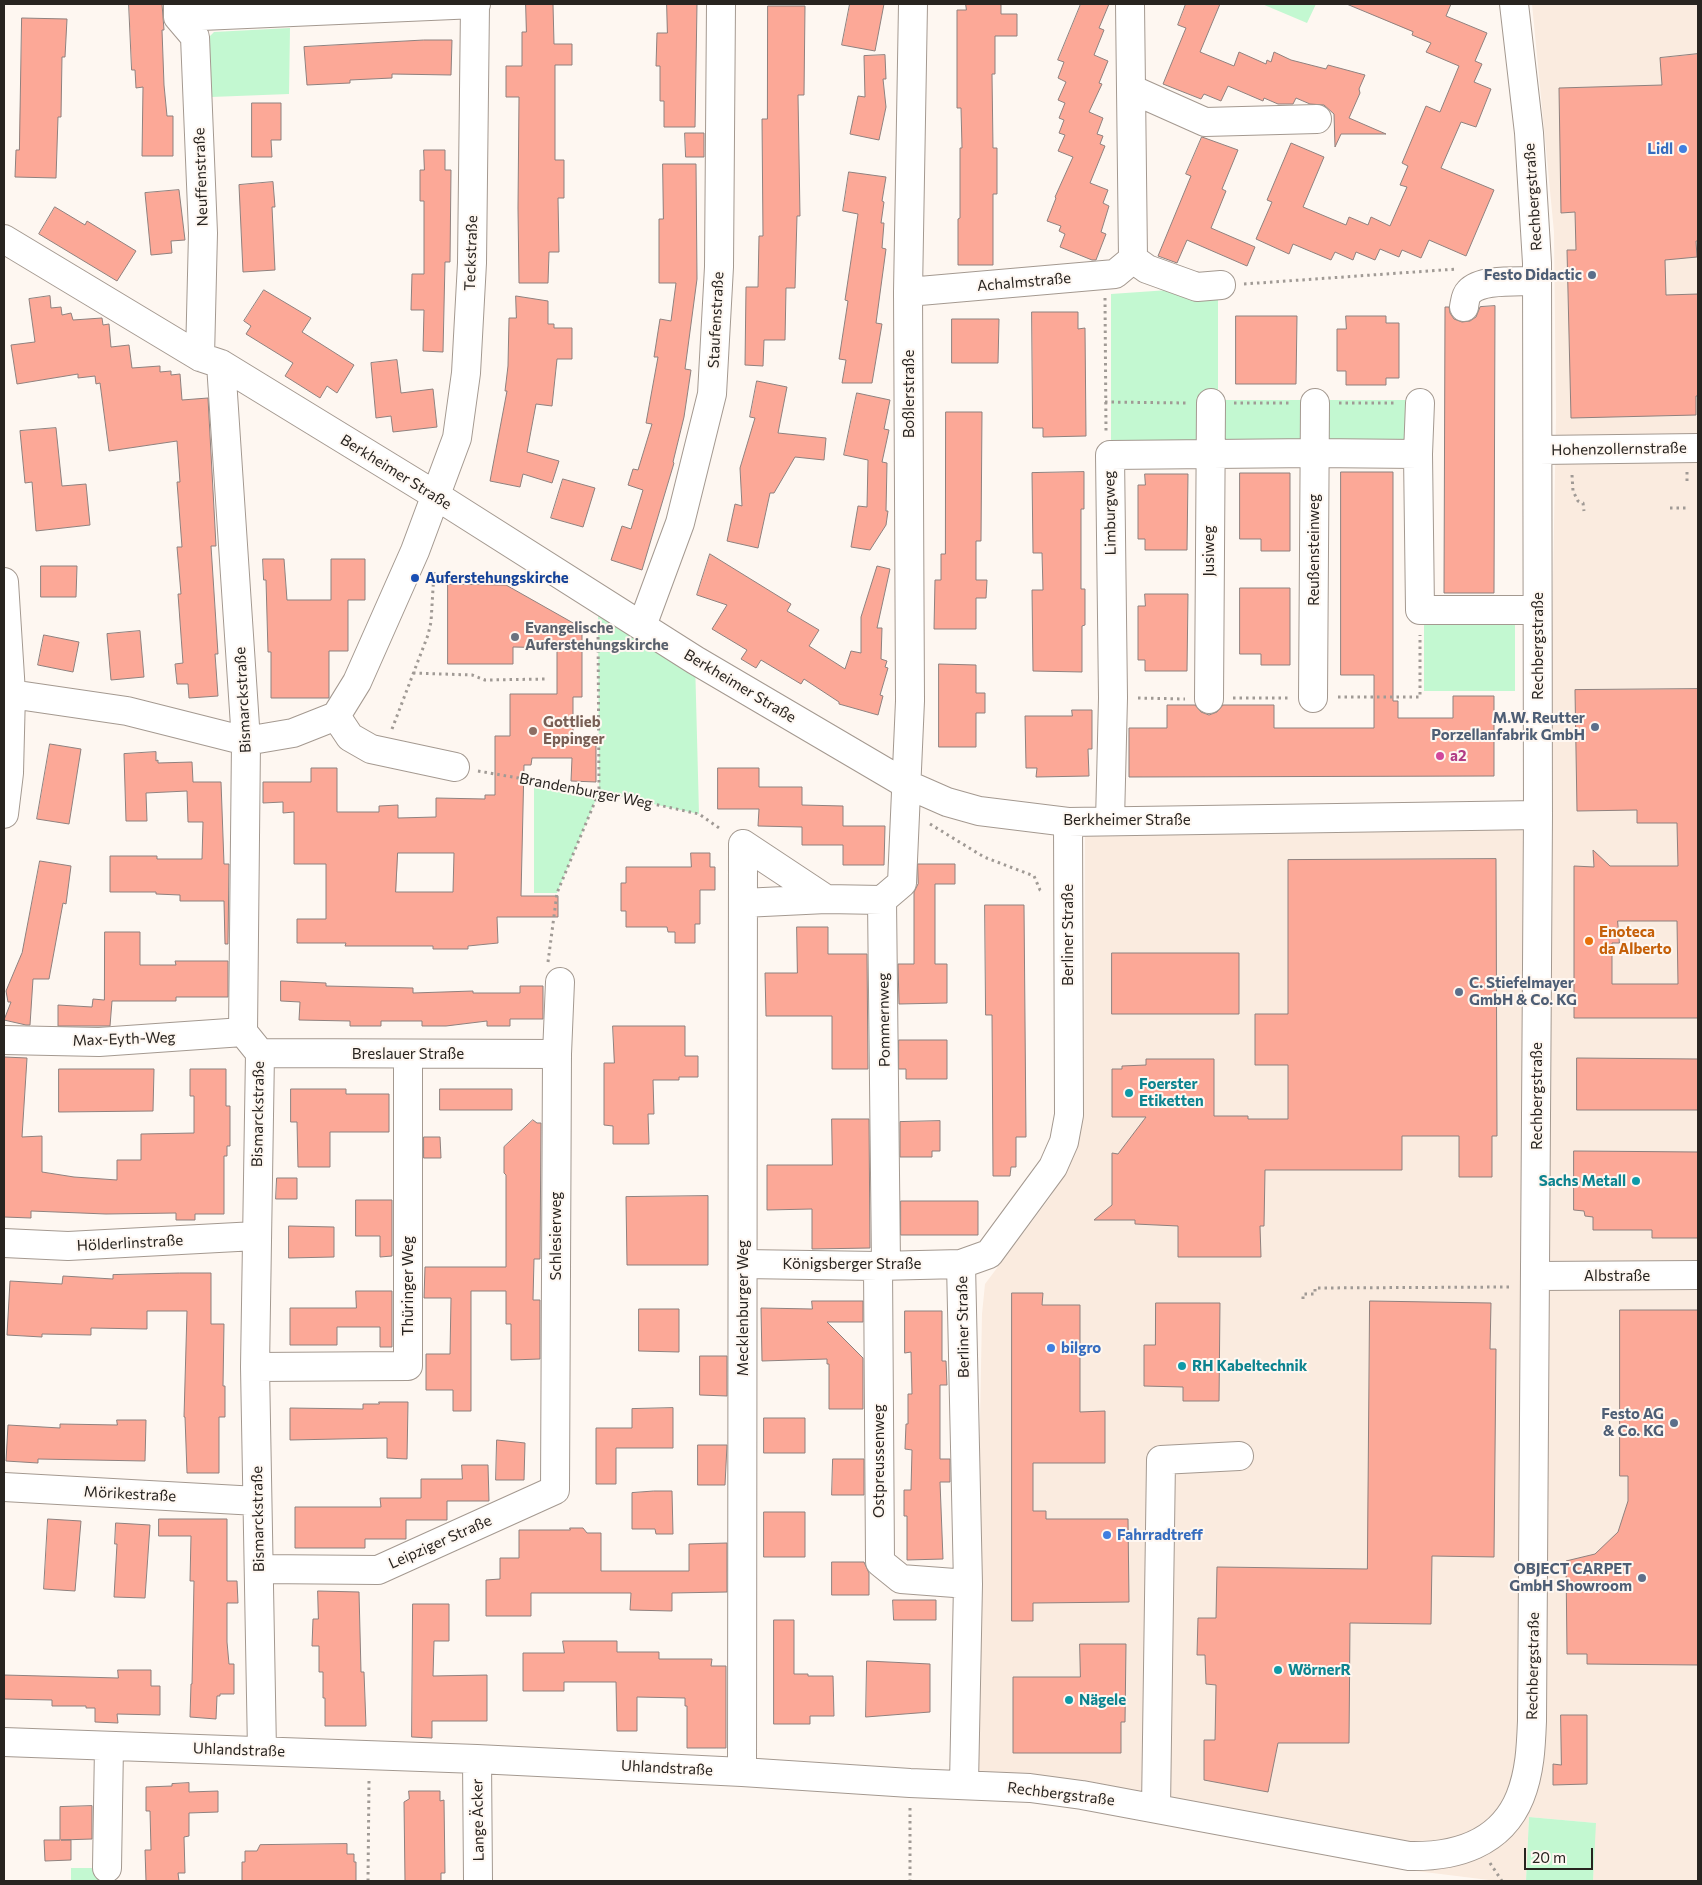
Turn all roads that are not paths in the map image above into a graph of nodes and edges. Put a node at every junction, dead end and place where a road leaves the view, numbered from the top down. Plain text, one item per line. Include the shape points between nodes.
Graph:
1 (476, 4) edge
2 (721, 4) edge
3 (913, 4) edge
4 (1130, 4) edge
5 (1520, 5) edge
6 (178, 11) edge
7 (1131, 89) junction
8 (1317, 119) dead end
9 (4, 239) edge
10 (1133, 258) junction
11 (1537, 281) junction
12 (1221, 286) road end
13 (908, 292) junction
14 (1464, 307) dead end
15 (210, 360) junction
16 (1315, 403) dead end
17 (1420, 403) dead end
18 (1211, 408) road end
19 (1698, 448) edge
20 (1539, 450) junction
21 (1210, 453) junction
22 (1314, 453) junction
23 (1418, 454) junction
24 (435, 496) junction
25 (4, 582) edge
26 (1537, 610) junction
27 (642, 626) junction
28 (8, 693) edge
29 (1313, 698) dead end
30 (1210, 699) dead end
31 (336, 716) junction
32 (246, 741) junction
33 (455, 767) road end
34 (906, 797) junction
35 (4, 814) edge
36 (1538, 815) junction
37 (1110, 821) junction
38 (1068, 822) junction
39 (826, 900) junction
40 (882, 900) junction
41 (743, 904) junction
42 (560, 982) road end
43 (4, 1040) edge
44 (252, 1042) junction
45 (408, 1054) junction
46 (557, 1054) junction
47 (256, 1236) junction
48 (4, 1243) edge
49 (743, 1264) junction
50 (962, 1264) junction
51 (882, 1266) junction
52 (1698, 1276) edge
53 (1536, 1282) junction
54 (256, 1367) junction
55 (1239, 1456) dead end
56 (4, 1488) edge
57 (555, 1490) joint
58 (257, 1501) junction
59 (259, 1569) junction
60 (968, 1584) junction
61 (4, 1742) edge
62 (109, 1746) junction
63 (262, 1751) junction
64 (477, 1759) junction
65 (742, 1772) junction
66 (964, 1784) junction
67 (1156, 1808) junction
68 (107, 1868) dead end
69 (478, 1881) edge

1 - 6 street
1 - 24 street, Teckstraße via 472,263 466,373 457,438
2 - 27 street, Staufenstraße via 719,267 712,394 680,523
3 - 13 street, Boßlerstraße
4 - 7 street
5 - 11 street, Rechbergstraße
6 - 15 street, Neuffenstraße via 195,37
7 - 8 street via 1205,122
7 - 10 street
9 - 15 street, Berkheimer Straße
10 - 12 street via 1147,269 1197,287
10 - 13 street, Achalmstraße via 1115,274
11 - 14 street via 1476,286 1467,294
11 - 20 street, Rechbergstraße
13 - 34 street, Boßlerstraße via 910,701
15 - 24 street, Berkheimer Straße
15 - 32 street, Bismarckstraße
16 - 22 street, Reußensteinweg
17 - 23 street
18 - 21 street, Jusiweg
19 - 20 street, Hohenzollernstraße
20 - 26 street, Rechbergstraße
21 - 22 street, Limburgweg
21 - 30 street, Jusiweg
21 - 37 street, Limburgweg via 1110,455
22 - 23 street, Limburgweg
22 - 29 street, Reußensteinweg
23 - 26 street via 1420,610
24 - 27 street, Berkheimer Straße
24 - 31 street, Teckstraße via 418,544 357,682
25 - 28 street
26 - 36 street, Rechbergstraße
27 - 34 street, Berkheimer Straße
28 - 32 street via 128,711
28 - 35 street via 9,772
31 - 32 street via 294,733
31 - 33 street via 350,737 371,749
32 - 44 street, Bismarckstraße
34 - 38 street, Berkheimer Straße via 947,802 979,811
34 - 40 street via 902,883
36 - 37 street, Berkheimer Straße
36 - 53 street, Rechbergstraße
37 - 38 street, Berkheimer Straße
38 - 50 street, Berliner Straße via 1069,1115 1064,1142 1053,1167 989,1254
39 - 40 street
39 - 41 street
39 - 41 street, Mecklenburger Weg via 743,844
40 - 51 street, Pommernweg
41 - 49 street, Mecklenburger Weg
42 - 46 street, Schlesierweg
43 - 44 street, Max-Eyth-Weg
44 - 45 street, Breslauer Straße
44 - 47 street, Bismarckstraße
45 - 46 street, Breslauer Straße
45 - 54 street, Thüringer Weg via 408,1366
46 - 57 street, Schlesierweg
47 - 48 street, Hölderlinstraße via 68,1246
47 - 54 street, Bismarckstraße
49 - 51 street, Königsberger Straße
49 - 65 street, Mecklenburger Weg
50 - 51 street, Königsberger Straße
50 - 60 street, Berliner Straße
51 - 60 street, Ostpreussenweg via 880,1562 901,1579
52 - 53 street, Albstraße
53 - 67 street, Rechbergstraße via 1532,1721 1525,1782 1507,1819 1489,1836 1467,1849 1440,1855 1409,1856
54 - 58 street, Bismarckstraße
55 - 67 street via 1161,1460
56 - 58 street, Mörikestraße
57 - 59 street, Leipziger Straße via 378,1570
58 - 59 street, Bismarckstraße
59 - 63 street, Bismarckstraße
60 - 66 street, Berliner Straße
61 - 62 street, Uhlandstraße
62 - 63 street, Uhlandstraße
62 - 68 street
63 - 64 street, Uhlandstraße
64 - 65 street, Uhlandstraße
64 - 69 street, Lange Äcker
65 - 66 street, Uhlandstraße
66 - 67 street, Rechbergstraße via 1052,1790

